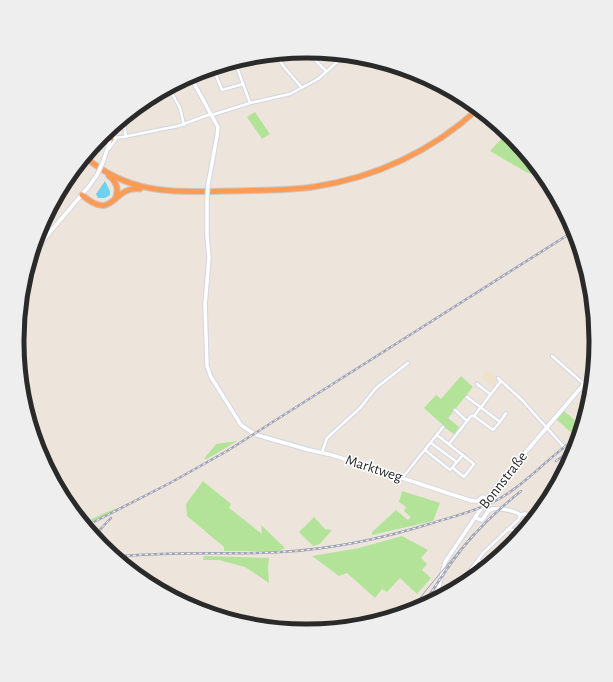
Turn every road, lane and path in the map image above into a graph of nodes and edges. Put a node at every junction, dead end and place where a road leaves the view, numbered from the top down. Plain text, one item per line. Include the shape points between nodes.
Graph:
1 (313, 58) edge
2 (280, 60) edge
3 (338, 60) edge
4 (237, 67) edge
5 (326, 71) junction
6 (215, 73) edge
7 (193, 82) edge
8 (243, 84) junction
9 (302, 88) junction
10 (172, 93) edge
11 (250, 103) junction
12 (473, 113) edge
13 (211, 114) junction
14 (184, 125) junction
15 (124, 126) edge
16 (112, 136) edge
17 (126, 137) junction
18 (111, 138) edge
19 (89, 161) edge
20 (104, 171) junction
21 (150, 188) junction
22 (82, 194) junction
23 (115, 200) junction
24 (41, 245) edge
25 (552, 356) dead end
26 (408, 364) dead end
27 (498, 378) dead end
28 (501, 381) junction
29 (586, 382) edge
30 (477, 384) dead end
31 (584, 384) junction
32 (490, 394) junction
33 (467, 397) dead end
34 (480, 407) junction
35 (454, 410) dead end
36 (506, 413) dead end
37 (474, 416) junction
38 (467, 421) junction
39 (500, 422) junction
40 (442, 427) dead end
41 (547, 427) junction
42 (253, 433) dead end
43 (258, 435) dead end
44 (437, 435) junction
45 (431, 443) junction
46 (449, 444) junction
47 (425, 450) junction
48 (567, 450) edge
49 (322, 452) junction
50 (463, 454) junction
51 (457, 462) junction
52 (453, 468) junction
53 (403, 477) junction
54 (488, 499) junction
55 (520, 515) junction
56 (529, 515) edge
57 (475, 518) junction
58 (508, 529) junction
59 (516, 531) edge
60 (478, 560) junction
61 (481, 562) edge
62 (470, 571) edge
63 (438, 591) edge

1 - 5 street
2 - 9 street
3 - 5 street
4 - 8 street
5 - 9 street
6 - 8 street via 222,90
7 - 13 street
8 - 11 street
9 - 11 street via 290,94
10 - 14 street via 180,108
11 - 13 street
12 - 21 highway via 426,148 398,163 355,178 304,188 191,192
13 - 14 street
13 - 42 street, bridge via 218,127 207,199 207,366 211,377 241,425
14 - 17 street
15 - 17 street
16 - 17 street
18 - 22 street, bridge via 97,175
19 - 20 highway
20 - 21 highway via 129,183
20 - 23 highway via 116,184
21 - 23 highway via 128,190
22 - 23 highway via 98,206 110,204
22 - 24 street
25 - 31 street
26 - 49 street via 376,388 360,408 327,438
27 - 28 street
28 - 32 street
28 - 41 street
29 - 31 street, Bonnstraße
30 - 32 street
31 - 41 street, Bonnstraße
32 - 34 street
33 - 34 street
34 - 37 street
34 - 39 street
35 - 38 street
36 - 39 street
37 - 38 street
37 - 39 street via 492,430
38 - 46 street
40 - 44 street
41 - 48 street
41 - 54 street, Bonnstraße via 505,475
43 - 49 street, Marktweg
44 - 45 street
44 - 46 street
45 - 47 street
45 - 51 street
46 - 50 street
47 - 52 street via 449,469
47 - 53 street
49 - 53 street, Marktweg
50 - 51 street
50 - 52 street via 474,465 464,476
51 - 52 street
53 - 54 street, Marktweg via 472,501 482,497
54 - 57 street, Bonnstraße
55 - 56 street
55 - 57 street via 517,512 495,508 482,520
55 - 58 street
57 - 63 street, Bonnstraße via 445,562
58 - 59 street
58 - 60 street
60 - 61 street
60 - 62 street

